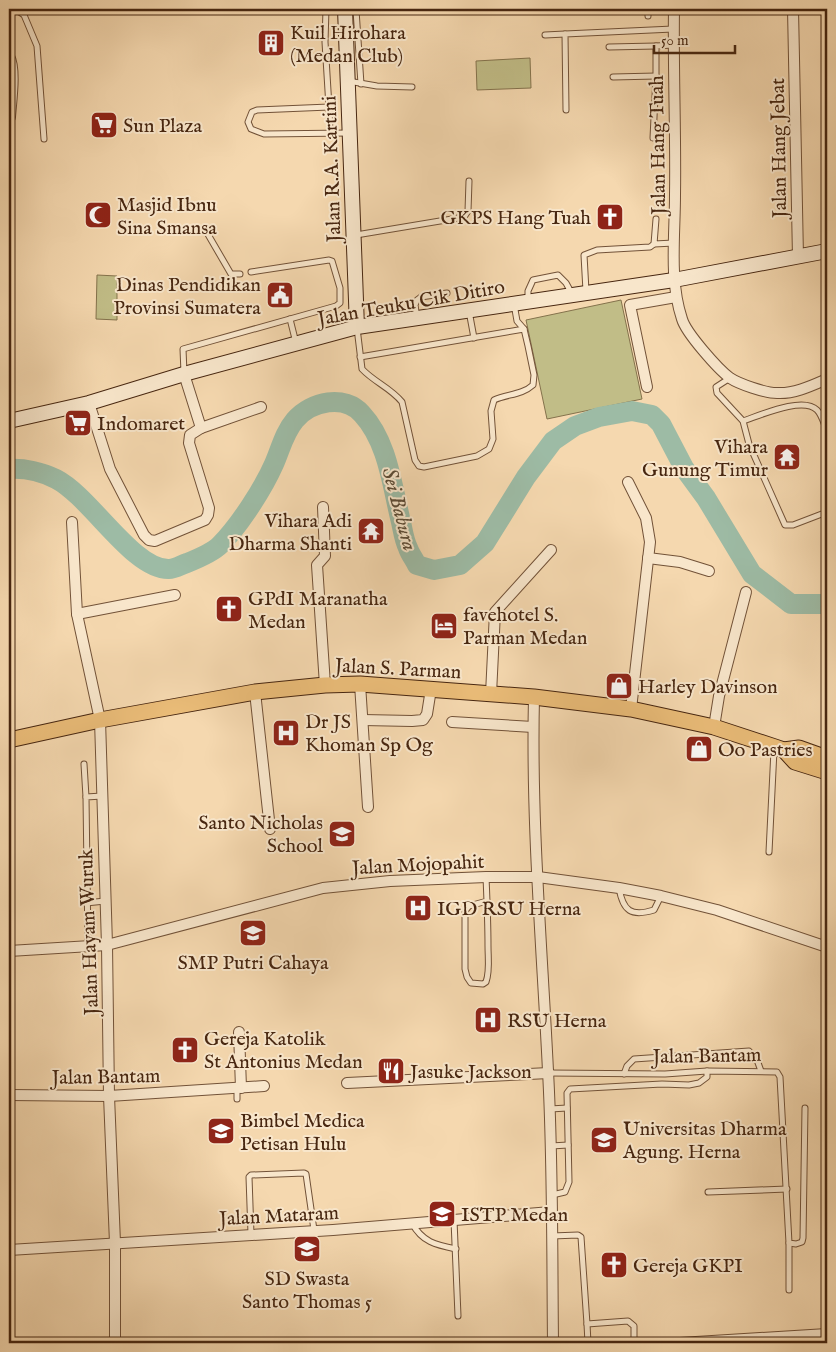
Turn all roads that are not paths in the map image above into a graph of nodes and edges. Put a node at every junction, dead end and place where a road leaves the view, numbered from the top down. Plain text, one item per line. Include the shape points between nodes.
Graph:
1 (15, 9) edge
2 (326, 9) edge
3 (648, 9) edge
4 (674, 9) edge
5 (793, 9) edge
6 (350, 10) edge
7 (648, 16) dead end
8 (673, 29) junction
9 (564, 34) junction
10 (545, 35) dead end
11 (673, 45) junction
12 (656, 46) junction
13 (609, 47) dead end
14 (9, 56) edge
15 (656, 76) junction
16 (613, 77) dead end
17 (354, 82) junction
18 (412, 87) dead end
19 (329, 107) junction
20 (566, 110) dead end
21 (10, 117) dead end
22 (330, 133) junction
23 (350, 133) junction
24 (653, 138) dead end
25 (44, 139) dead end
26 (469, 181) dead end
27 (656, 219) dead end
28 (206, 231) dead end
29 (353, 235) junction
30 (675, 243) junction
31 (654, 244) junction
32 (827, 251) edge
33 (798, 257) junction
34 (251, 272) dead end
35 (240, 274) dead end
36 (674, 280) junction
37 (447, 293) dead end
38 (579, 293) junction
39 (676, 297) junction
40 (528, 302) junction
41 (514, 304) junction
42 (468, 311) junction
43 (290, 319) junction
44 (418, 319) junction
45 (356, 327) junction
46 (524, 329) junction
47 (474, 338) junction
48 (296, 344) junction
49 (360, 357) junction
50 (184, 374) junction
51 (730, 378) junction
52 (827, 379) edge
53 (647, 387) dead end
54 (89, 403) junction
55 (261, 407) dead end
56 (9, 421) edge
57 (743, 421) junction
58 (201, 428) junction
59 (827, 431) edge
60 (628, 482) dead end
61 (323, 507) dead end
62 (827, 512) edge
63 (72, 522) dead end
64 (551, 550) dead end
65 (648, 558) junction
66 (709, 571) dead end
67 (746, 592) dead end
68 (175, 595) dead end
69 (78, 614) junction
70 (325, 684) junction
71 (360, 684) junction
72 (431, 689) junction
73 (255, 692) junction
74 (491, 694) junction
75 (534, 697) junction
76 (631, 709) junction
77 (100, 720) junction
78 (363, 720) junction
79 (452, 722) dead end
80 (533, 727) junction
81 (714, 728) junction
82 (9, 740) edge
83 (779, 749) junction
84 (827, 758) edge
85 (84, 764) dead end
86 (827, 772) edge
87 (102, 796) junction
88 (86, 797) junction
89 (368, 807) dead end
90 (270, 829) dead end
91 (769, 852) dead end
92 (486, 877) junction
93 (538, 877) junction
94 (619, 888) junction
95 (661, 896) junction
96 (105, 901) junction
97 (487, 901) junction
98 (86, 903) junction
99 (107, 945) junction
100 (88, 948) junction
101 (827, 948) edge
102 (9, 952) edge
103 (239, 1032) dead end
104 (707, 1071) junction
105 (761, 1071) junction
106 (549, 1073) junction
107 (624, 1074) junction
108 (665, 1074) junction
109 (346, 1083) dead end
110 (662, 1084) junction
111 (264, 1086) dead end
112 (239, 1088) junction
113 (9, 1095) edge
114 (109, 1096) junction
115 (237, 1100) dead end
116 (567, 1108) junction
117 (805, 1108) dead end
118 (550, 1109) junction
119 (568, 1145) junction
120 (550, 1146) junction
121 (787, 1189) junction
122 (708, 1192) dead end
123 (551, 1195) junction
124 (551, 1212) junction
125 (454, 1220) junction
126 (411, 1223) junction
127 (314, 1230) junction
128 (251, 1234) junction
129 (552, 1236) junction
130 (115, 1242) junction
131 (789, 1243) junction
132 (456, 1249) junction
133 (9, 1250) edge
134 (789, 1290) dead end
135 (458, 1316) dead end
136 (587, 1324) junction
137 (827, 1334) edge
138 (794, 1340) edge
139 (702, 1342) edge
140 (115, 1343) edge
141 (553, 1343) edge
142 (588, 1343) edge
143 (634, 1343) edge
144 (680, 1343) edge

1 - 25 lane via 24,14 38,46
2 - 19 lane
3 - 7 lane
4 - 8 street, Jalan Hang Tuah
5 - 33 street, Jalan Hang Jebat
6 - 17 street, Jalan R.A. Kartini
8 - 9 lane
8 - 11 street, Jalan Hang Tuah
9 - 10 lane
9 - 20 lane
11 - 12 lane
11 - 30 street, Jalan Hang Tuah
12 - 13 lane
12 - 15 lane
14 - 21 street via 12,74
15 - 16 lane
15 - 24 lane
17 - 18 lane
17 - 23 street, Jalan R.A. Kartini
19 - 22 lane
19 - 22 lane via 257,110 252,112 248,122 251,129 264,134
22 - 23 lane
23 - 29 street, Jalan R.A. Kartini
26 - 29 lane via 468,211 464,217
27 - 31 lane
28 - 35 lane via 231,274
29 - 45 street, Jalan R.A. Kartini
30 - 31 lane
30 - 36 street, Jalan Hang Tuah
31 - 38 lane via 650,247 598,250 584,255
32 - 33 street, Jalan Teuku Cik Ditiro
33 - 36 street, Jalan Teuku Cik Ditiro
34 - 43 lane via 332,261 340,288 340,302
36 - 38 street, Jalan Teuku Cik Ditiro
36 - 39 street, Jalan Hang Tuah
37 - 44 lane via 416,300
38 - 40 street, Jalan Teuku Cik Ditiro
38 - 40 lane via 558,275 533,280
39 - 51 street, Jalan Hang Tuah via 682,322 704,352
39 - 53 street via 630,305
40 - 41 street, Jalan Teuku Cik Ditiro
41 - 42 street, Jalan Teuku Cik Ditiro
41 - 46 lane via 517,321
42 - 44 street, Jalan Teuku Cik Ditiro
42 - 47 lane
43 - 48 lane
43 - 50 lane via 183,349
44 - 45 street, Jalan Teuku Cik Ditiro
45 - 48 street, Jalan Teuku Cik Ditiro
45 - 49 lane
46 - 47 lane
46 - 49 lane via 534,375 533,385 526,392 494,400 491,412 493,439 489,449 477,456 424,467 415,460 402,402 362,369
47 - 49 lane
48 - 50 street, Jalan Teuku Cik Ditiro
50 - 54 street, Jalan Teuku Cik Ditiro
50 - 58 street
51 - 52 street via 776,394 804,389
51 - 57 lane via 716,387 717,393
54 - 56 street, Jalan Teuku Cik Ditiro
54 - 58 street via 110,469 149,540 156,541 205,520 208,515 209,508 188,444 190,435
55 - 58 street
57 - 59 lane via 796,404 809,404 818,410
57 - 62 lane via 749,444 784,525 793,525
60 - 65 street via 646,518
61 - 70 street via 324,556 318,565
63 - 69 street, Jalan Hayam Wuruk
64 - 74 street via 495,612
65 - 66 street via 680,562
65 - 76 street
67 - 81 street
68 - 69 street
69 - 77 street, Jalan Hayam Wuruk
70 - 71 main road, Jalan S. Parman
70 - 73 main road, Jalan S. Parman
71 - 72 main road, Jalan S. Parman
71 - 78 street
72 - 74 main road, Jalan S. Parman
72 - 78 street via 427,714 421,720
73 - 77 main road, Jalan S. Parman
73 - 90 street
74 - 75 main road, Jalan S. Parman
75 - 76 main road, Jalan S. Parman
75 - 80 street
76 - 81 main road, Jalan S. Parman
77 - 82 main road, Jalan S. Parman
77 - 87 street, Jalan Hayam Wuruk
78 - 89 street
79 - 80 street
80 - 93 street
81 - 83 main road, Jalan S. Parman
83 - 84 main road, Jalan S. Parman via 798,748
83 - 86 main road, Jalan S. Parman via 796,762
83 - 91 lane
85 - 88 lane
87 - 88 lane
87 - 96 street, Jalan Hayam Wuruk
88 - 98 lane
92 - 93 street, Jalan Mojopahit
92 - 97 lane
92 - 99 street, Jalan Mojopahit via 323,888
93 - 94 street, Jalan Mojopahit
93 - 106 street
94 - 95 street, Jalan Mojopahit
94 - 95 lane via 624,907 630,911 654,910
95 - 101 street, Jalan Mojopahit via 718,910
96 - 98 lane
96 - 99 street, Jalan Hayam Wuruk
97 - 97 lane via 488,978 478,985 471,983 466,973 466,911 469,906
98 - 100 lane
99 - 100 street, Jalan Mojopahit
99 - 114 street, Jalan Hayam Wuruk
100 - 102 street, Jalan Mojopahit
103 - 112 street
104 - 105 lane, Jalan Bantam
104 - 108 lane, Jalan Bantam
104 - 110 lane via 707,1077 699,1083
105 - 107 lane via 749,1051 634,1059
105 - 121 lane, Jalan Bantam via 777,1072 780,1077
106 - 107 lane, Jalan Bantam
106 - 109 street, Jalan Bantam
106 - 118 street
107 - 108 lane, Jalan Bantam
108 - 110 lane
110 - 116 lane via 570,1088
111 - 112 street, Jalan Bantam
112 - 114 street, Jalan Bantam
112 - 115 lane
113 - 114 street, Jalan Bantam
114 - 130 street, Jalan Hayam Wuruk
116 - 118 lane
116 - 119 lane
117 - 131 lane via 803,1238 799,1244
118 - 120 street
119 - 120 lane
119 - 123 lane via 567,1189 561,1194
120 - 123 street
121 - 122 lane
121 - 131 lane, Jalan Bantam
123 - 124 street
124 - 125 street, Jalan Mataram
124 - 129 street
125 - 126 street, Jalan Mataram
125 - 132 lane
126 - 127 street, Jalan Mataram
126 - 132 lane via 426,1241
127 - 128 street, Jalan Mataram
127 - 128 lane via 306,1174 251,1175
128 - 130 street, Jalan Mataram
129 - 136 lane via 582,1237
129 - 141 street
130 - 133 street, Jalan Mataram
130 - 140 street, Jalan Hayam Wuruk
131 - 134 lane, Jalan Bantam
132 - 135 lane
136 - 142 lane
136 - 143 lane via 628,1321 634,1329
137 - 138 street
138 - 139 street
139 - 144 street

